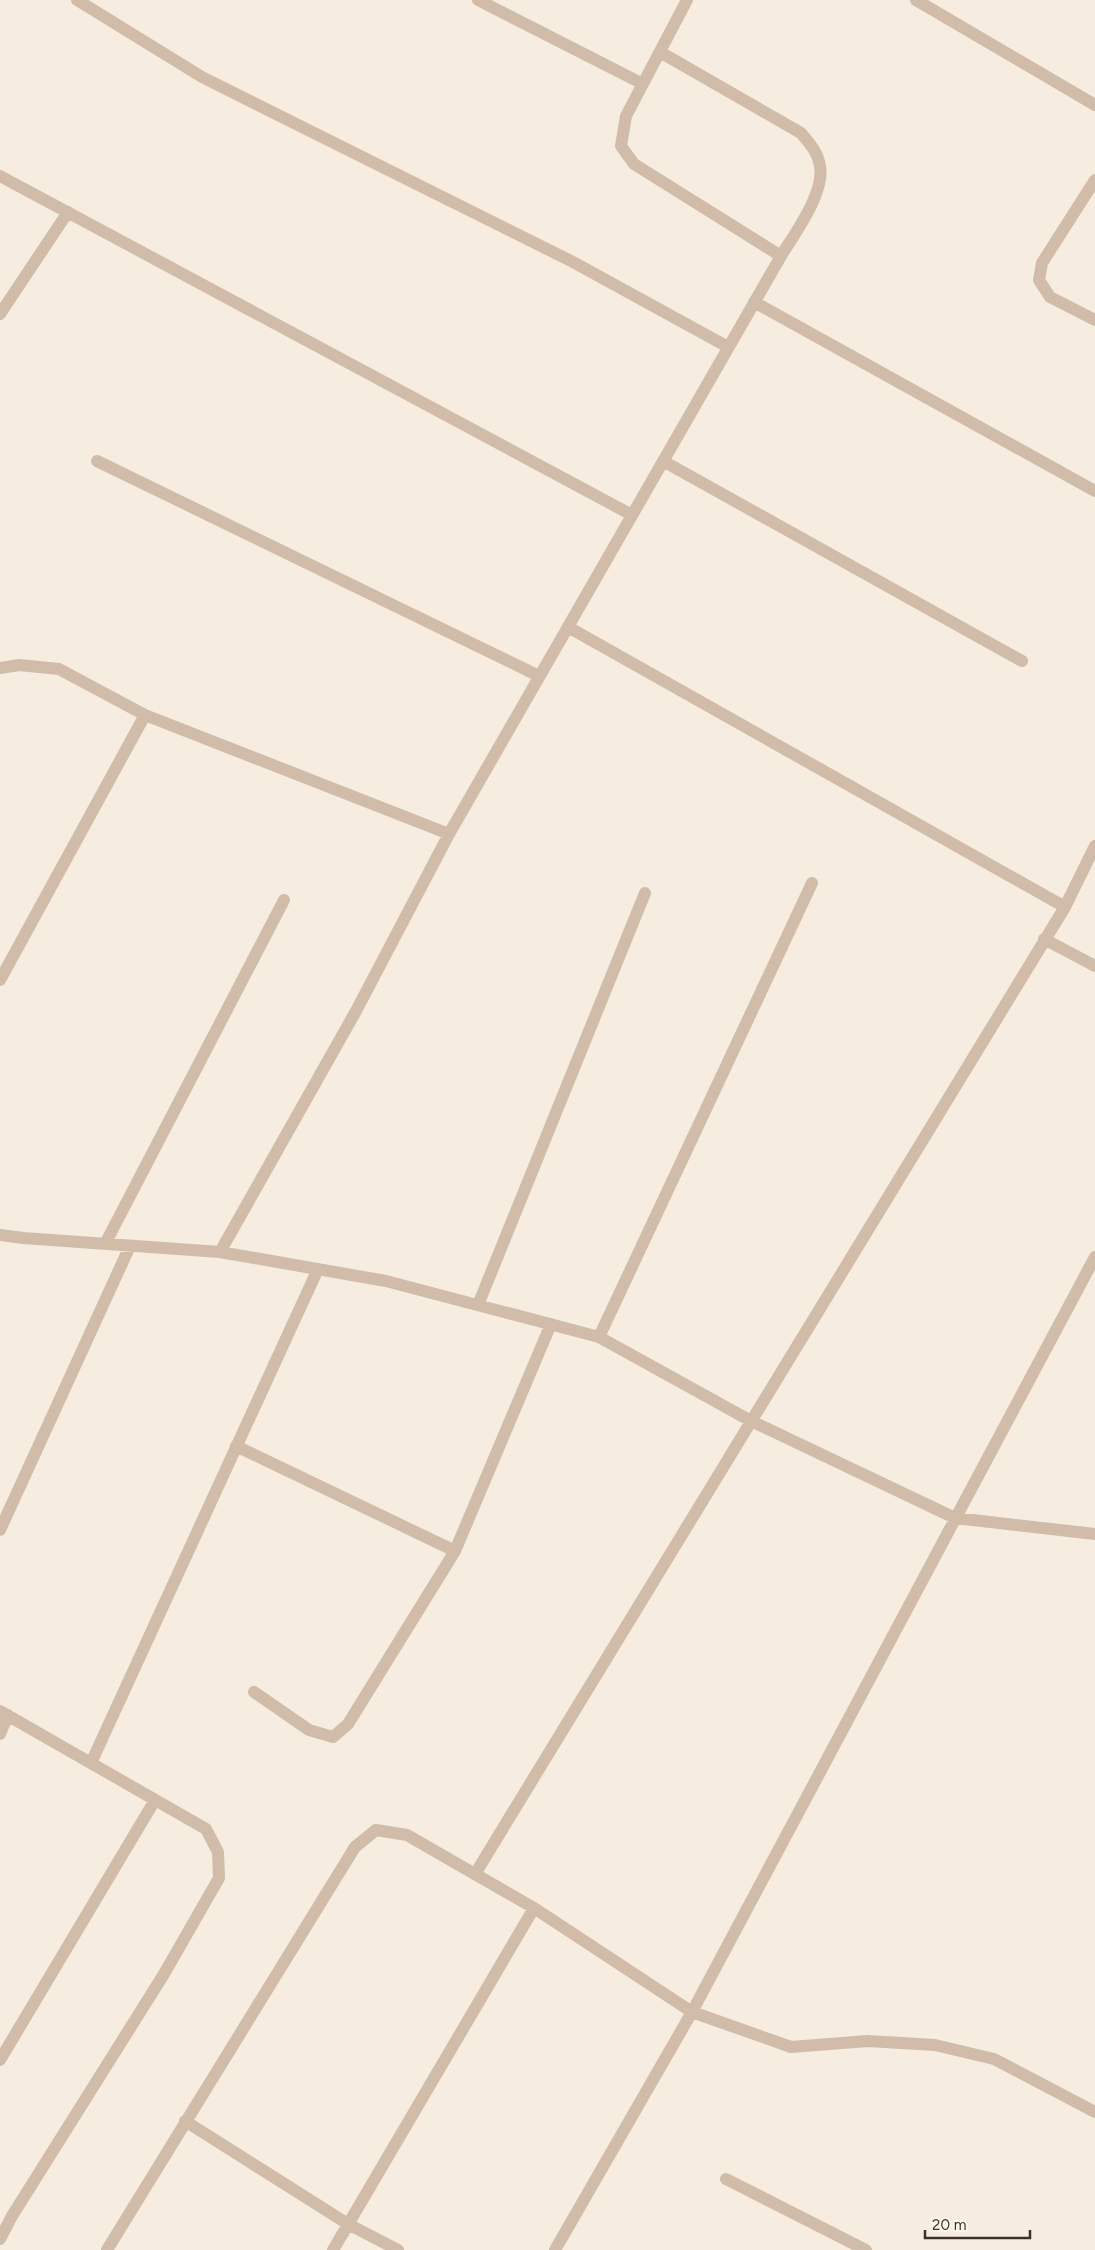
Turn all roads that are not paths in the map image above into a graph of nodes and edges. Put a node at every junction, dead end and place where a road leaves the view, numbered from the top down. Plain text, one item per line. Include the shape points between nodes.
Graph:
1 (77, 0) edge
2 (478, 0) edge
3 (687, 0) edge
4 (916, 0) edge
5 (660, 52) junction
6 (643, 84) junction
7 (1095, 105) edge
8 (0, 176) edge
9 (1095, 180) edge
10 (68, 212) junction
11 (781, 256) junction
12 (754, 302) junction
13 (0, 314) edge
14 (1095, 320) edge
15 (728, 347) junction
16 (98, 461) dead end
17 (663, 461) junction
18 (1095, 491) edge
19 (632, 515) junction
20 (568, 627) junction
21 (1022, 661) dead end
22 (0, 668) edge
23 (539, 676) junction
24 (145, 715) junction
25 (449, 834) junction
26 (1095, 846) edge
27 (812, 883) dead end
28 (645, 892) dead end
29 (284, 900) dead end
30 (1065, 907) junction
31 (1044, 939) junction
32 (1095, 966) edge
33 (0, 980) edge
34 (0, 1235) edge
35 (105, 1244) junction
36 (130, 1246) junction
37 (220, 1252) junction
38 (1095, 1257) edge
39 (318, 1269) junction
40 (478, 1305) junction
41 (551, 1324) junction
42 (599, 1336) junction
43 (752, 1421) junction
44 (236, 1446) junction
45 (955, 1518) junction
46 (0, 1530) edge
47 (1095, 1534) edge
48 (456, 1551) junction
49 (254, 1692) dead end
50 (4, 1713) edge
51 (0, 1734) edge
52 (91, 1763) junction
53 (155, 1800) junction
54 (475, 1874) junction
55 (534, 1908) junction
56 (692, 2012) junction
57 (0, 2060) edge
58 (1095, 2112) edge
59 (184, 2121) junction
60 (726, 2179) dead end
61 (348, 2224) junction
62 (0, 2239) edge
63 (106, 2250) edge
64 (333, 2250) edge
65 (398, 2250) edge
66 (555, 2250) edge
67 (866, 2250) edge

1 - 15 street via 202,77 574,262
2 - 6 street
3 - 5 street
4 - 7 street
5 - 6 street
5 - 11 street via 801,133 814,149 821,166 819,190
6 - 11 street via 626,116 621,146 634,164
8 - 10 street
9 - 14 street via 1042,263 1039,280 1050,297
10 - 13 street
10 - 19 street
11 - 12 street
12 - 15 street
12 - 18 street
15 - 17 street
16 - 23 street
17 - 19 street
17 - 21 street
19 - 20 street
20 - 23 street
20 - 30 street
22 - 24 street via 59,669
23 - 25 street
24 - 25 street
24 - 33 street
25 - 37 street via 356,1011
26 - 30 street
27 - 42 street
28 - 40 street
29 - 35 street
30 - 31 street
31 - 32 street
31 - 43 street
34 - 35 street
35 - 36 street
36 - 37 street
36 - 46 street
37 - 39 street
38 - 45 street
39 - 40 street via 386,1281
39 - 44 street
40 - 41 street
41 - 42 street
41 - 48 street
42 - 43 street
43 - 45 street
43 - 54 street
44 - 48 street
44 - 52 street
45 - 47 street
45 - 56 street
48 - 49 street via 348,1724 333,1737 309,1730
50 - 51 street
50 - 52 street
52 - 53 street
53 - 57 street
53 - 62 street via 206,1829 218,1852 219,1878 164,1974
54 - 55 street
54 - 59 street via 407,1835 376,1830 355,1847
55 - 56 street
55 - 61 street
56 - 58 street via 791,2046 868,2041 935,2045 994,2059
56 - 66 street
59 - 61 street
59 - 63 street
60 - 67 street
61 - 64 street
61 - 65 street

